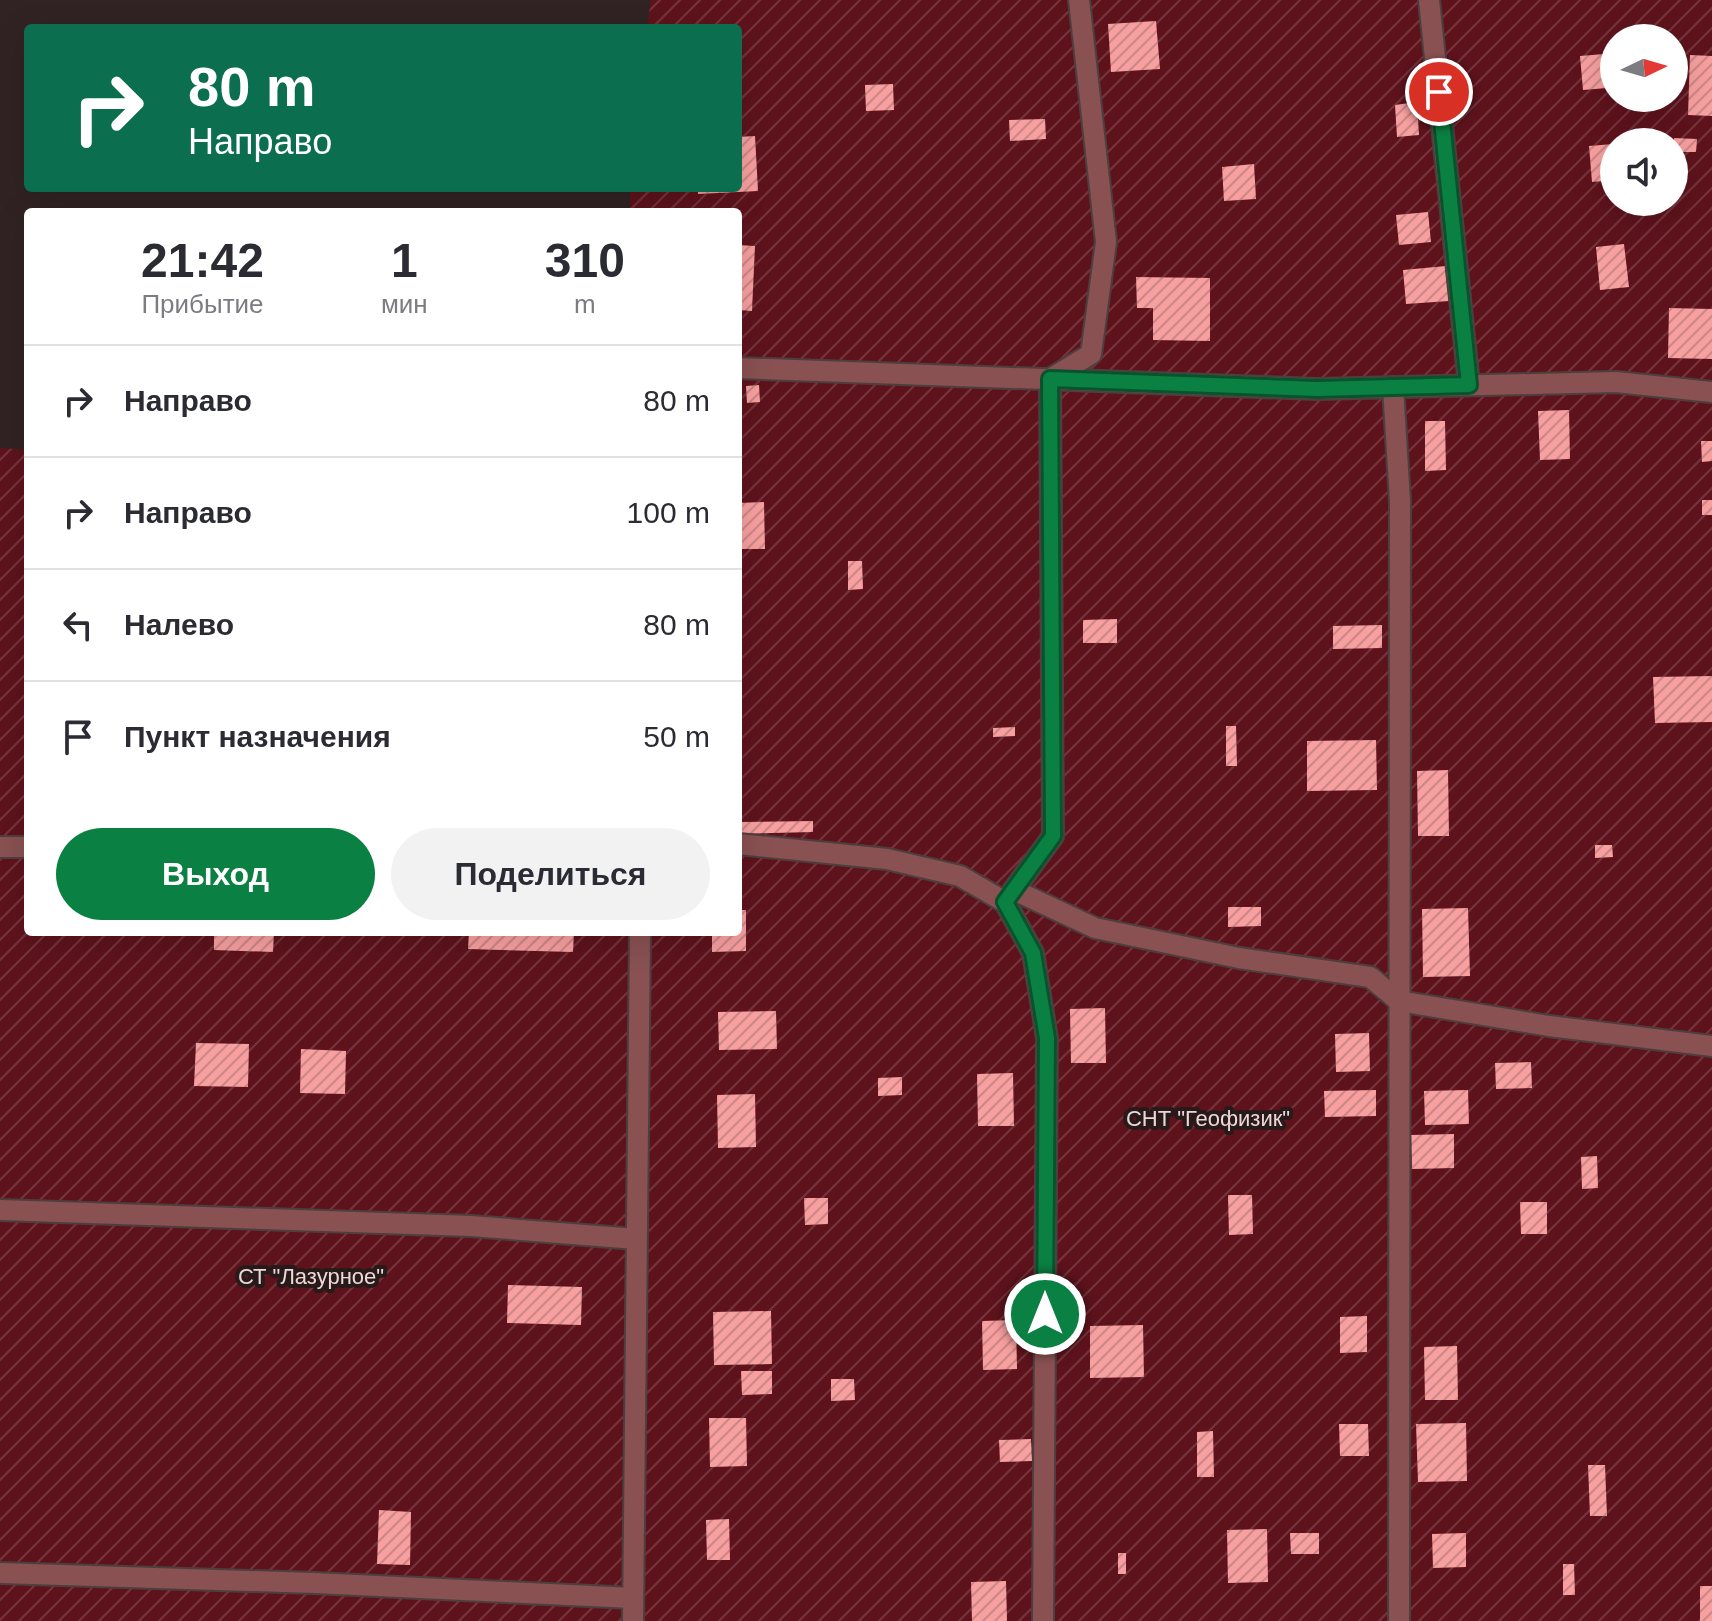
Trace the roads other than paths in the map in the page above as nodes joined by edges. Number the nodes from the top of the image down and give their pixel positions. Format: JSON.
{"nodes":[{"id":1,"x":1079,"y":0,"type":"edge"},
{"id":2,"x":1429,"y":0,"type":"edge"},
{"id":3,"x":742,"y":368,"type":"edge"},
{"id":4,"x":1050,"y":379,"type":"junction"},
{"id":5,"x":1469,"y":385,"type":"junction"},
{"id":6,"x":1393,"y":387,"type":"junction"},
{"id":7,"x":1712,"y":392,"type":"edge"},
{"id":8,"x":742,"y":844,"type":"edge"},
{"id":9,"x":0,"y":847,"type":"edge"},
{"id":10,"x":24,"y":847,"type":"edge"},
{"id":11,"x":1010,"y":896,"type":"junction"},
{"id":12,"x":640,"y":936,"type":"edge"},
{"id":13,"x":1399,"y":1001,"type":"junction"},
{"id":14,"x":1712,"y":1046,"type":"edge"},
{"id":15,"x":0,"y":1210,"type":"edge"},
{"id":16,"x":636,"y":1239,"type":"junction"},
{"id":17,"x":0,"y":1573,"type":"edge"},
{"id":18,"x":633,"y":1598,"type":"junction"},
{"id":19,"x":633,"y":1621,"type":"edge"},
{"id":20,"x":1043,"y":1621,"type":"edge"},
{"id":21,"x":1399,"y":1621,"type":"edge"}],
"edges":[{"from":1,"to":4,"type":"street"},
{"from":2,"to":5,"type":"street"},
{"from":3,"to":4,"type":"street"},
{"from":4,"to":6,"type":"street"},
{"from":4,"to":11,"type":"street"},
{"from":5,"to":6,"type":"street"},
{"from":5,"to":7,"type":"street"},
{"from":6,"to":13,"type":"street"},
{"from":8,"to":11,"type":"street"},
{"from":9,"to":10,"type":"street"},
{"from":11,"to":13,"type":"street"},
{"from":11,"to":20,"type":"street"},
{"from":12,"to":16,"type":"street"},
{"from":13,"to":14,"type":"street"},
{"from":13,"to":21,"type":"street"},
{"from":15,"to":16,"type":"street"},
{"from":16,"to":18,"type":"street"},
{"from":17,"to":18,"type":"street"},
{"from":18,"to":19,"type":"street"}]}
